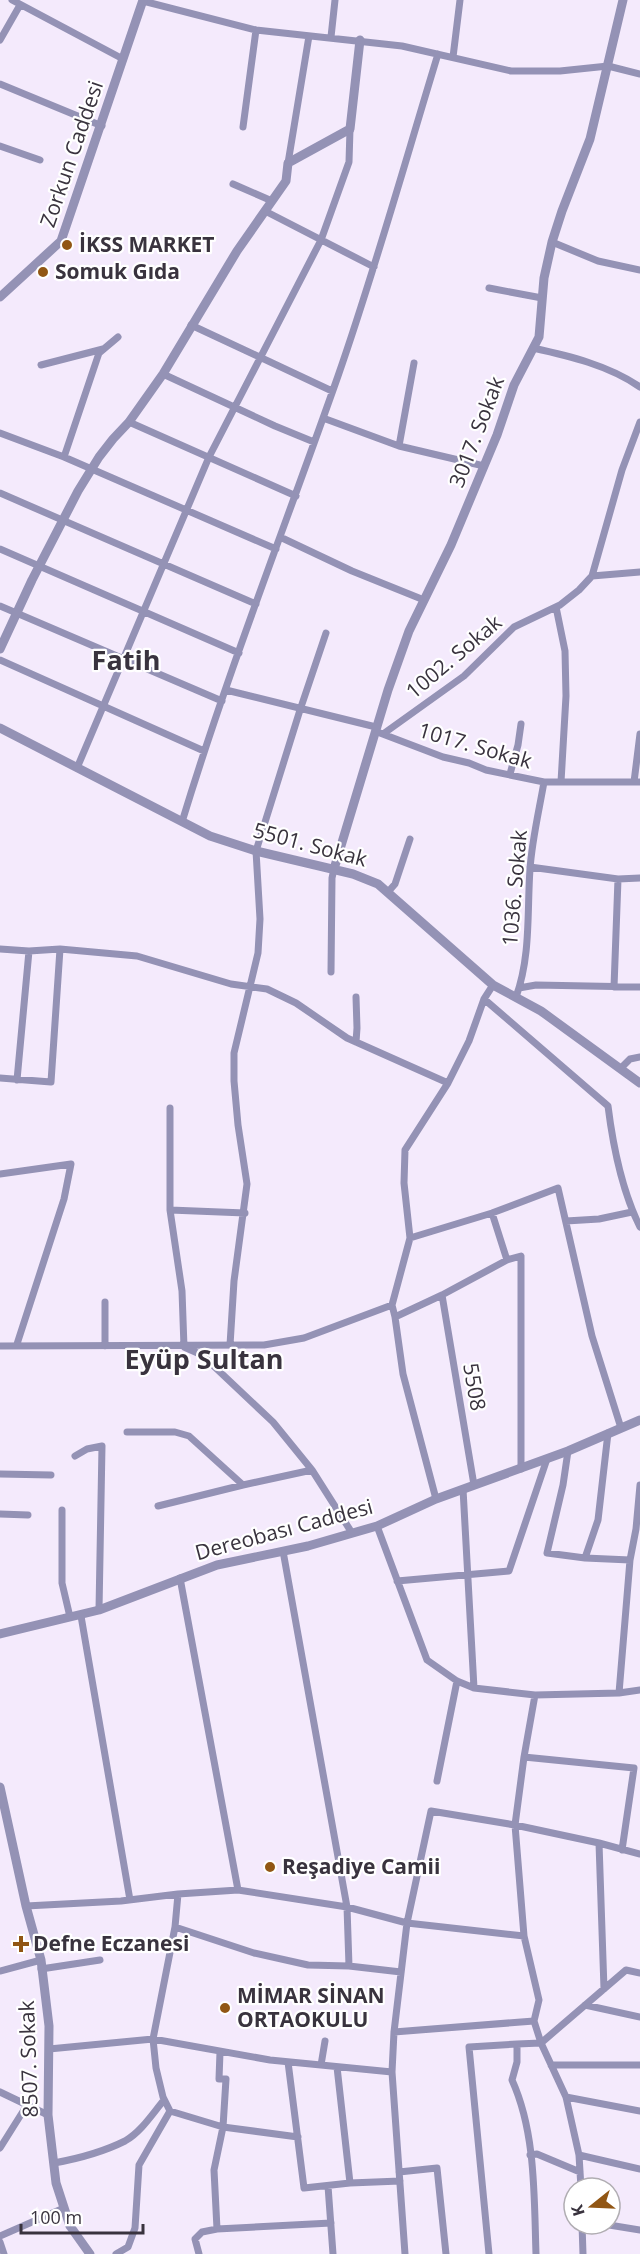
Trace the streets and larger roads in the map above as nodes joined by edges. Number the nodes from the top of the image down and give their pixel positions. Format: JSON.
{"nodes":[{"id":1,"x":12,"y":0,"type":"edge"},
{"id":2,"x":335,"y":0,"type":"edge"},
{"id":3,"x":460,"y":0,"type":"edge"},
{"id":4,"x":623,"y":0,"type":"edge"},
{"id":5,"x":143,"y":1,"type":"edge"},
{"id":6,"x":20,"y":5,"type":"junction"},
{"id":7,"x":256,"y":30,"type":"junction"},
{"id":8,"x":309,"y":36,"type":"junction"},
{"id":9,"x":331,"y":37,"type":"junction"},
{"id":10,"x":0,"y":40,"type":"edge"},
{"id":11,"x":360,"y":40,"type":"junction"},
{"id":12,"x":438,"y":54,"type":"junction"},
{"id":13,"x":453,"y":57,"type":"junction"},
{"id":14,"x":123,"y":59,"type":"junction"},
{"id":15,"x":608,"y":66,"type":"junction"},
{"id":16,"x":640,"y":74,"type":"edge"},
{"id":17,"x":0,"y":84,"type":"edge"},
{"id":18,"x":102,"y":126,"type":"junction"},
{"id":19,"x":243,"y":128,"type":"dead end"},
{"id":20,"x":350,"y":129,"type":"junction"},
{"id":21,"x":0,"y":146,"type":"edge"},
{"id":22,"x":40,"y":160,"type":"dead end"},
{"id":23,"x":288,"y":163,"type":"junction"},
{"id":24,"x":233,"y":184,"type":"dead end"},
{"id":25,"x":272,"y":201,"type":"junction"},
{"id":26,"x":265,"y":211,"type":"junction"},
{"id":27,"x":321,"y":240,"type":"junction"},
{"id":28,"x":552,"y":242,"type":"junction"},
{"id":29,"x":374,"y":267,"type":"junction"},
{"id":30,"x":640,"y":270,"type":"edge"},
{"id":31,"x":489,"y":288,"type":"dead end"},
{"id":32,"x":0,"y":297,"type":"edge"},
{"id":33,"x":542,"y":298,"type":"junction"},
{"id":34,"x":191,"y":325,"type":"junction"},
{"id":35,"x":118,"y":338,"type":"dead end"},
{"id":36,"x":106,"y":348,"type":"junction"},
{"id":37,"x":533,"y":348,"type":"junction"},
{"id":38,"x":260,"y":358,"type":"junction"},
{"id":39,"x":414,"y":363,"type":"dead end"},
{"id":40,"x":42,"y":365,"type":"dead end"},
{"id":41,"x":163,"y":374,"type":"junction"},
{"id":42,"x":640,"y":387,"type":"edge"},
{"id":43,"x":332,"y":391,"type":"junction"},
{"id":44,"x":236,"y":408,"type":"junction"},
{"id":45,"x":323,"y":418,"type":"junction"},
{"id":46,"x":129,"y":422,"type":"junction"},
{"id":47,"x":640,"y":422,"type":"edge"},
{"id":48,"x":0,"y":433,"type":"edge"},
{"id":49,"x":314,"y":442,"type":"junction"},
{"id":50,"x":399,"y":446,"type":"junction"},
{"id":51,"x":64,"y":457,"type":"junction"},
{"id":52,"x":209,"y":457,"type":"junction"},
{"id":53,"x":484,"y":466,"type":"junction"},
{"id":54,"x":92,"y":470,"type":"junction"},
{"id":55,"x":0,"y":492,"type":"edge"},
{"id":56,"x":296,"y":496,"type":"junction"},
{"id":57,"x":185,"y":511,"type":"junction"},
{"id":58,"x":62,"y":520,"type":"junction"},
{"id":59,"x":280,"y":537,"type":"junction"},
{"id":60,"x":0,"y":549,"type":"edge"},
{"id":61,"x":276,"y":549,"type":"junction"},
{"id":62,"x":163,"y":564,"type":"junction"},
{"id":63,"x":39,"y":566,"type":"junction"},
{"id":64,"x":640,"y":572,"type":"edge"},
{"id":65,"x":592,"y":576,"type":"junction"},
{"id":66,"x":424,"y":600,"type":"junction"},
{"id":67,"x":256,"y":604,"type":"junction"},
{"id":68,"x":0,"y":606,"type":"edge"},
{"id":69,"x":556,"y":607,"type":"junction"},
{"id":70,"x":143,"y":612,"type":"junction"},
{"id":71,"x":16,"y":614,"type":"junction"},
{"id":72,"x":326,"y":633,"type":"dead end"},
{"id":73,"x":0,"y":649,"type":"edge"},
{"id":74,"x":239,"y":653,"type":"junction"},
{"id":75,"x":123,"y":658,"type":"junction"},
{"id":76,"x":0,"y":660,"type":"edge"},
{"id":77,"x":226,"y":690,"type":"junction"},
{"id":78,"x":222,"y":701,"type":"junction"},
{"id":79,"x":104,"y":707,"type":"junction"},
{"id":80,"x":300,"y":710,"type":"junction"},
{"id":81,"x":521,"y":724,"type":"dead end"},
{"id":82,"x":0,"y":728,"type":"edge"},
{"id":83,"x":378,"y":731,"type":"junction"},
{"id":84,"x":640,"y":734,"type":"edge"},
{"id":85,"x":204,"y":751,"type":"junction"},
{"id":86,"x":77,"y":768,"type":"junction"},
{"id":87,"x":510,"y":774,"type":"junction"},
{"id":88,"x":544,"y":782,"type":"junction"},
{"id":89,"x":561,"y":782,"type":"junction"},
{"id":90,"x":637,"y":782,"type":"edge"},
{"id":91,"x":182,"y":822,"type":"junction"},
{"id":92,"x":410,"y":839,"type":"dead end"},
{"id":93,"x":256,"y":851,"type":"junction"},
{"id":94,"x":530,"y":867,"type":"junction"},
{"id":95,"x":334,"y":869,"type":"junction"},
{"id":96,"x":618,"y":879,"type":"junction"},
{"id":97,"x":640,"y":879,"type":"edge"},
{"id":98,"x":388,"y":891,"type":"junction"},
{"id":99,"x":0,"y":949,"type":"edge"},
{"id":100,"x":60,"y":950,"type":"junction"},
{"id":101,"x":29,"y":951,"type":"junction"},
{"id":102,"x":331,"y":972,"type":"dead end"},
{"id":103,"x":493,"y":985,"type":"junction"},
{"id":104,"x":251,"y":987,"type":"junction"},
{"id":105,"x":614,"y":987,"type":"junction"},
{"id":106,"x":640,"y":987,"type":"edge"},
{"id":107,"x":518,"y":992,"type":"junction"},
{"id":108,"x":356,"y":997,"type":"dead end"},
{"id":109,"x":484,"y":999,"type":"junction"},
{"id":110,"x":356,"y":1042,"type":"junction"},
{"id":111,"x":640,"y":1057,"type":"edge"},
{"id":112,"x":621,"y":1068,"type":"junction"},
{"id":113,"x":0,"y":1078,"type":"edge"},
{"id":114,"x":17,"y":1080,"type":"junction"},
{"id":115,"x":448,"y":1083,"type":"junction"},
{"id":116,"x":640,"y":1083,"type":"edge"},
{"id":117,"x":170,"y":1108,"type":"dead end"},
{"id":118,"x":0,"y":1174,"type":"edge"},
{"id":119,"x":170,"y":1210,"type":"junction"},
{"id":120,"x":632,"y":1212,"type":"junction"},
{"id":121,"x":244,"y":1213,"type":"junction"},
{"id":122,"x":492,"y":1213,"type":"junction"},
{"id":123,"x":566,"y":1221,"type":"junction"},
{"id":124,"x":640,"y":1227,"type":"edge"},
{"id":125,"x":410,"y":1238,"type":"junction"},
{"id":126,"x":507,"y":1260,"type":"junction"},
{"id":127,"x":442,"y":1295,"type":"junction"},
{"id":128,"x":105,"y":1302,"type":"dead end"},
{"id":129,"x":392,"y":1305,"type":"junction"},
{"id":130,"x":395,"y":1317,"type":"junction"},
{"id":131,"x":17,"y":1344,"type":"junction"},
{"id":132,"x":230,"y":1345,"type":"junction"},
{"id":133,"x":0,"y":1346,"type":"edge"},
{"id":134,"x":105,"y":1346,"type":"junction"},
{"id":135,"x":184,"y":1347,"type":"junction"},
{"id":136,"x":640,"y":1420,"type":"edge"},
{"id":137,"x":621,"y":1428,"type":"junction"},
{"id":138,"x":128,"y":1432,"type":"dead end"},
{"id":139,"x":608,"y":1433,"type":"junction"},
{"id":140,"x":568,"y":1451,"type":"junction"},
{"id":141,"x":75,"y":1456,"type":"dead end"},
{"id":142,"x":547,"y":1459,"type":"junction"},
{"id":143,"x":521,"y":1469,"type":"junction"},
{"id":144,"x":312,"y":1470,"type":"junction"},
{"id":145,"x":0,"y":1474,"type":"edge"},
{"id":146,"x":51,"y":1475,"type":"dead end"},
{"id":147,"x":243,"y":1485,"type":"junction"},
{"id":148,"x":474,"y":1485,"type":"junction"},
{"id":149,"x":640,"y":1485,"type":"edge"},
{"id":150,"x":463,"y":1489,"type":"junction"},
{"id":151,"x":436,"y":1499,"type":"junction"},
{"id":152,"x":158,"y":1506,"type":"dead end"},
{"id":153,"x":62,"y":1510,"type":"dead end"},
{"id":154,"x":0,"y":1514,"type":"edge"},
{"id":155,"x":28,"y":1515,"type":"dead end"},
{"id":156,"x":377,"y":1526,"type":"junction"},
{"id":157,"x":352,"y":1533,"type":"junction"},
{"id":158,"x":283,"y":1551,"type":"junction"},
{"id":159,"x":585,"y":1558,"type":"junction"},
{"id":160,"x":630,"y":1560,"type":"junction"},
{"id":161,"x":468,"y":1574,"type":"junction"},
{"id":162,"x":180,"y":1578,"type":"junction"},
{"id":163,"x":397,"y":1581,"type":"junction"},
{"id":164,"x":99,"y":1610,"type":"junction"},
{"id":165,"x":81,"y":1616,"type":"junction"},
{"id":166,"x":70,"y":1617,"type":"junction"},
{"id":167,"x":0,"y":1634,"type":"edge"},
{"id":168,"x":458,"y":1682,"type":"junction"},
{"id":169,"x":474,"y":1688,"type":"junction"},
{"id":170,"x":640,"y":1690,"type":"edge"},
{"id":171,"x":620,"y":1693,"type":"junction"},
{"id":172,"x":535,"y":1695,"type":"junction"},
{"id":173,"x":524,"y":1757,"type":"junction"},
{"id":174,"x":437,"y":1781,"type":"dead end"},
{"id":175,"x":0,"y":1789,"type":"edge"},
{"id":176,"x":515,"y":1825,"type":"junction"},
{"id":177,"x":599,"y":1842,"type":"junction"},
{"id":178,"x":622,"y":1850,"type":"junction"},
{"id":179,"x":640,"y":1854,"type":"edge"},
{"id":180,"x":238,"y":1890,"type":"junction"},
{"id":181,"x":178,"y":1894,"type":"junction"},
{"id":182,"x":130,"y":1900,"type":"junction"},
{"id":183,"x":26,"y":1906,"type":"junction"},
{"id":184,"x":347,"y":1907,"type":"junction"},
{"id":185,"x":406,"y":1923,"type":"junction"},
{"id":186,"x":175,"y":1927,"type":"junction"},
{"id":187,"x":524,"y":1936,"type":"junction"},
{"id":188,"x":100,"y":1960,"type":"dead end"},
{"id":189,"x":41,"y":1965,"type":"junction"},
{"id":190,"x":349,"y":1966,"type":"junction"},
{"id":191,"x":0,"y":1971,"type":"edge"},
{"id":192,"x":401,"y":1972,"type":"junction"},
{"id":193,"x":640,"y":1973,"type":"edge"},
{"id":194,"x":604,"y":1989,"type":"junction"},
{"id":195,"x":585,"y":2005,"type":"junction"},
{"id":196,"x":640,"y":2017,"type":"edge"},
{"id":197,"x":534,"y":2021,"type":"junction"},
{"id":198,"x":394,"y":2032,"type":"junction"},
{"id":199,"x":153,"y":2039,"type":"junction"},
{"id":200,"x":325,"y":2041,"type":"dead end"},
{"id":201,"x":541,"y":2043,"type":"junction"},
{"id":202,"x":517,"y":2044,"type":"junction"},
{"id":203,"x":49,"y":2049,"type":"junction"},
{"id":204,"x":220,"y":2052,"type":"junction"},
{"id":205,"x":288,"y":2062,"type":"junction"},
{"id":206,"x":321,"y":2065,"type":"junction"},
{"id":207,"x":551,"y":2065,"type":"junction"},
{"id":208,"x":640,"y":2065,"type":"edge"},
{"id":209,"x":337,"y":2067,"type":"junction"},
{"id":210,"x":392,"y":2072,"type":"junction"},
{"id":211,"x":0,"y":2092,"type":"edge"},
{"id":212,"x":566,"y":2097,"type":"junction"},
{"id":213,"x":164,"y":2100,"type":"junction"},
{"id":214,"x":27,"y":2105,"type":"junction"},
{"id":215,"x":170,"y":2111,"type":"junction"},
{"id":216,"x":640,"y":2111,"type":"edge"},
{"id":217,"x":48,"y":2115,"type":"junction"},
{"id":218,"x":223,"y":2127,"type":"junction"},
{"id":219,"x":298,"y":2137,"type":"junction"},
{"id":220,"x":0,"y":2148,"type":"edge"},
{"id":221,"x":530,"y":2155,"type":"junction"},
{"id":222,"x":579,"y":2155,"type":"junction"},
{"id":223,"x":54,"y":2163,"type":"junction"},
{"id":224,"x":640,"y":2169,"type":"edge"},
{"id":225,"x":399,"y":2172,"type":"junction"},
{"id":226,"x":580,"y":2172,"type":"junction"},
{"id":227,"x":580,"y":2176,"type":"edge"},
{"id":228,"x":400,"y":2181,"type":"junction"},
{"id":229,"x":350,"y":2183,"type":"junction"},
{"id":230,"x":328,"y":2186,"type":"junction"},
{"id":231,"x":64,"y":2208,"type":"junction"},
{"id":232,"x":331,"y":2223,"type":"junction"},
{"id":233,"x":622,"y":2227,"type":"edge"},
{"id":234,"x":217,"y":2229,"type":"junction"},
{"id":235,"x":640,"y":2230,"type":"edge"},
{"id":236,"x":0,"y":2236,"type":"edge"},
{"id":237,"x":582,"y":2236,"type":"edge"},
{"id":238,"x":0,"y":2242,"type":"edge"},
{"id":239,"x":4,"y":2254,"type":"edge"},
{"id":240,"x":90,"y":2254,"type":"edge"},
{"id":241,"x":116,"y":2254,"type":"edge"},
{"id":242,"x":199,"y":2254,"type":"edge"},
{"id":243,"x":333,"y":2254,"type":"edge"},
{"id":244,"x":405,"y":2254,"type":"edge"},
{"id":245,"x":446,"y":2254,"type":"edge"},
{"id":246,"x":489,"y":2254,"type":"edge"},
{"id":247,"x":536,"y":2254,"type":"edge"},
{"id":248,"x":583,"y":2254,"type":"edge"}],
"edges":[{"from":1,"to":6,"type":"street"},
{"from":2,"to":9,"type":"street"},
{"from":3,"to":13,"type":"street"},
{"from":4,"to":15,"type":"street","name":"3017. Sokak"},
{"from":5,"to":7,"type":"street"},
{"from":5,"to":14,"type":"street","name":"Zorkun Caddesi"},
{"from":6,"to":10,"type":"street"},
{"from":6,"to":14,"type":"street"},
{"from":7,"to":8,"type":"street"},
{"from":7,"to":19,"type":"street"},
{"from":8,"to":9,"type":"street"},
{"from":8,"to":23,"type":"street"},
{"from":9,"to":11,"type":"street"},
{"from":11,"to":12,"type":"street"},
{"from":11,"to":20,"type":"street"},
{"from":12,"to":13,"type":"street"},
{"from":12,"to":29,"type":"street"},
{"from":13,"to":15,"type":"street"},
{"from":14,"to":18,"type":"street","name":"Zorkun Caddesi"},
{"from":15,"to":16,"type":"street"},
{"from":15,"to":28,"type":"street","name":"3017. Sokak"},
{"from":17,"to":18,"type":"street"},
{"from":18,"to":32,"type":"street","name":"Zorkun Caddesi"},
{"from":20,"to":23,"type":"street"},
{"from":20,"to":27,"type":"street"},
{"from":21,"to":22,"type":"street"},
{"from":23,"to":25,"type":"street"},
{"from":24,"to":25,"type":"street"},
{"from":25,"to":26,"type":"street"},
{"from":26,"to":27,"type":"street"},
{"from":26,"to":34,"type":"street"},
{"from":27,"to":29,"type":"street"},
{"from":27,"to":38,"type":"street"},
{"from":28,"to":30,"type":"street"},
{"from":28,"to":33,"type":"street","name":"3017. Sokak"},
{"from":29,"to":43,"type":"street"},
{"from":31,"to":33,"type":"street"},
{"from":33,"to":37,"type":"street","name":"3017. Sokak"},
{"from":34,"to":38,"type":"street"},
{"from":34,"to":41,"type":"street"},
{"from":35,"to":36,"type":"street"},
{"from":36,"to":40,"type":"street"},
{"from":36,"to":51,"type":"street"},
{"from":37,"to":42,"type":"street"},
{"from":37,"to":53,"type":"street","name":"3017. Sokak"},
{"from":38,"to":43,"type":"street"},
{"from":38,"to":44,"type":"street"},
{"from":39,"to":50,"type":"street"},
{"from":41,"to":44,"type":"street"},
{"from":41,"to":46,"type":"street"},
{"from":43,"to":45,"type":"street"},
{"from":44,"to":49,"type":"street"},
{"from":44,"to":52,"type":"street"},
{"from":45,"to":49,"type":"street"},
{"from":45,"to":50,"type":"street"},
{"from":46,"to":52,"type":"street"},
{"from":46,"to":54,"type":"street"},
{"from":47,"to":65,"type":"street"},
{"from":48,"to":51,"type":"street"},
{"from":49,"to":56,"type":"street"},
{"from":50,"to":53,"type":"street"},
{"from":51,"to":54,"type":"street"},
{"from":52,"to":56,"type":"street"},
{"from":52,"to":57,"type":"street"},
{"from":53,"to":66,"type":"street","name":"3017. Sokak"},
{"from":54,"to":57,"type":"street"},
{"from":54,"to":58,"type":"street"},
{"from":55,"to":58,"type":"street"},
{"from":56,"to":59,"type":"street"},
{"from":57,"to":61,"type":"street"},
{"from":57,"to":62,"type":"street"},
{"from":58,"to":62,"type":"street"},
{"from":58,"to":63,"type":"street"},
{"from":59,"to":61,"type":"street"},
{"from":59,"to":66,"type":"street"},
{"from":60,"to":63,"type":"street"},
{"from":61,"to":67,"type":"street"},
{"from":62,"to":67,"type":"street"},
{"from":62,"to":70,"type":"street"},
{"from":63,"to":70,"type":"street"},
{"from":63,"to":71,"type":"street"},
{"from":64,"to":65,"type":"street"},
{"from":65,"to":69,"type":"street","name":"1002. Sokak"},
{"from":66,"to":83,"type":"street","name":"3017. Sokak"},
{"from":67,"to":74,"type":"street"},
{"from":68,"to":71,"type":"street"},
{"from":69,"to":83,"type":"street","name":"1002. Sokak"},
{"from":69,"to":89,"type":"street"},
{"from":70,"to":74,"type":"street"},
{"from":70,"to":75,"type":"street"},
{"from":71,"to":73,"type":"street"},
{"from":71,"to":75,"type":"street"},
{"from":72,"to":80,"type":"street"},
{"from":74,"to":77,"type":"street"},
{"from":75,"to":78,"type":"street"},
{"from":75,"to":79,"type":"street"},
{"from":76,"to":79,"type":"street"},
{"from":77,"to":78,"type":"street"},
{"from":77,"to":80,"type":"street","name":"1017. Sokak"},
{"from":78,"to":85,"type":"street"},
{"from":79,"to":85,"type":"street"},
{"from":79,"to":86,"type":"street"},
{"from":80,"to":83,"type":"street","name":"1017. Sokak"},
{"from":80,"to":93,"type":"street"},
{"from":81,"to":87,"type":"street"},
{"from":82,"to":86,"type":"street","name":"5501. Sokak"},
{"from":83,"to":87,"type":"street","name":"1017. Sokak"},
{"from":83,"to":95,"type":"street","name":"3017. Sokak"},
{"from":84,"to":90,"type":"street"},
{"from":85,"to":91,"type":"street"},
{"from":86,"to":91,"type":"street","name":"5501. Sokak"},
{"from":87,"to":88,"type":"street","name":"1017. Sokak"},
{"from":88,"to":89,"type":"street","name":"1017. Sokak"},
{"from":88,"to":94,"type":"street","name":"1036. Sokak"},
{"from":89,"to":90,"type":"street","name":"1017. Sokak"},
{"from":91,"to":93,"type":"street","name":"5501. Sokak"},
{"from":92,"to":98,"type":"street"},
{"from":93,"to":95,"type":"street","name":"5501. Sokak"},
{"from":93,"to":104,"type":"street"},
{"from":94,"to":96,"type":"street"},
{"from":94,"to":107,"type":"street","name":"1036. Sokak"},
{"from":95,"to":98,"type":"street","name":"5501. Sokak"},
{"from":95,"to":102,"type":"street"},
{"from":96,"to":97,"type":"street"},
{"from":96,"to":105,"type":"street"},
{"from":98,"to":103,"type":"street","name":"5501. Sokak"},
{"from":99,"to":101,"type":"street"},
{"from":100,"to":101,"type":"street"},
{"from":100,"to":104,"type":"street"},
{"from":100,"to":114,"type":"street"},
{"from":101,"to":114,"type":"street"},
{"from":103,"to":107,"type":"street","name":"5501. Sokak"},
{"from":103,"to":109,"type":"street"},
{"from":104,"to":110,"type":"street"},
{"from":104,"to":121,"type":"street"},
{"from":105,"to":106,"type":"street"},
{"from":105,"to":107,"type":"street"},
{"from":107,"to":112,"type":"street","name":"5501. Sokak"},
{"from":108,"to":110,"type":"street"},
{"from":109,"to":115,"type":"street"},
{"from":109,"to":120,"type":"street"},
{"from":110,"to":115,"type":"street"},
{"from":111,"to":112,"type":"street"},
{"from":112,"to":116,"type":"street","name":"5501. Sokak"},
{"from":113,"to":114,"type":"street"},
{"from":115,"to":125,"type":"street"},
{"from":117,"to":119,"type":"street"},
{"from":118,"to":131,"type":"street"},
{"from":119,"to":121,"type":"street"},
{"from":119,"to":135,"type":"street"},
{"from":120,"to":123,"type":"street"},
{"from":120,"to":124,"type":"street"},
{"from":121,"to":132,"type":"street"},
{"from":122,"to":123,"type":"street"},
{"from":122,"to":125,"type":"street"},
{"from":122,"to":126,"type":"street"},
{"from":123,"to":137,"type":"street"},
{"from":125,"to":129,"type":"street"},
{"from":126,"to":127,"type":"street"},
{"from":126,"to":143,"type":"street"},
{"from":127,"to":130,"type":"street"},
{"from":127,"to":148,"type":"street","name":"5508"},
{"from":128,"to":134,"type":"street"},
{"from":129,"to":130,"type":"street"},
{"from":129,"to":132,"type":"street"},
{"from":130,"to":151,"type":"street"},
{"from":131,"to":133,"type":"street"},
{"from":131,"to":134,"type":"street"},
{"from":132,"to":135,"type":"street"},
{"from":134,"to":135,"type":"street"},
{"from":135,"to":144,"type":"street"},
{"from":136,"to":137,"type":"street","name":"Dereobası Caddesi"},
{"from":137,"to":139,"type":"street","name":"Dereobası Caddesi"},
{"from":138,"to":147,"type":"street"},
{"from":139,"to":140,"type":"street","name":"Dereobası Caddesi"},
{"from":139,"to":159,"type":"street"},
{"from":140,"to":142,"type":"street","name":"Dereobası Caddesi"},
{"from":140,"to":159,"type":"street"},
{"from":141,"to":164,"type":"street"},
{"from":142,"to":143,"type":"street","name":"Dereobası Caddesi"},
{"from":142,"to":161,"type":"street"},
{"from":143,"to":148,"type":"street","name":"Dereobası Caddesi"},
{"from":144,"to":147,"type":"street"},
{"from":144,"to":157,"type":"street"},
{"from":145,"to":146,"type":"street"},
{"from":147,"to":152,"type":"street"},
{"from":148,"to":150,"type":"street","name":"Dereobası Caddesi"},
{"from":149,"to":160,"type":"street"},
{"from":150,"to":151,"type":"street","name":"Dereobası Caddesi"},
{"from":150,"to":161,"type":"street"},
{"from":151,"to":156,"type":"street","name":"Dereobası Caddesi"},
{"from":153,"to":166,"type":"street"},
{"from":154,"to":155,"type":"street"},
{"from":156,"to":157,"type":"street","name":"Dereobası Caddesi"},
{"from":156,"to":163,"type":"street"},
{"from":157,"to":158,"type":"street","name":"Dereobası Caddesi"},
{"from":158,"to":162,"type":"street","name":"Dereobası Caddesi"},
{"from":158,"to":184,"type":"street"},
{"from":159,"to":160,"type":"street"},
{"from":160,"to":171,"type":"street"},
{"from":161,"to":163,"type":"street"},
{"from":161,"to":169,"type":"street"},
{"from":162,"to":164,"type":"street","name":"Dereobası Caddesi"},
{"from":162,"to":180,"type":"street"},
{"from":163,"to":168,"type":"street"},
{"from":164,"to":165,"type":"street","name":"Dereobası Caddesi"},
{"from":165,"to":166,"type":"street","name":"Dereobası Caddesi"},
{"from":165,"to":182,"type":"street"},
{"from":166,"to":167,"type":"street","name":"Dereobası Caddesi"},
{"from":168,"to":169,"type":"street"},
{"from":168,"to":174,"type":"street"},
{"from":169,"to":172,"type":"street"},
{"from":170,"to":171,"type":"street"},
{"from":171,"to":172,"type":"street"},
{"from":172,"to":173,"type":"street"},
{"from":173,"to":176,"type":"street"},
{"from":173,"to":178,"type":"street"},
{"from":175,"to":183,"type":"street","name":"8507. Sokak"},
{"from":176,"to":177,"type":"street"},
{"from":176,"to":185,"type":"street"},
{"from":176,"to":187,"type":"street"},
{"from":177,"to":178,"type":"street"},
{"from":177,"to":194,"type":"street"},
{"from":178,"to":179,"type":"street"},
{"from":180,"to":181,"type":"street"},
{"from":180,"to":184,"type":"street"},
{"from":181,"to":182,"type":"street"},
{"from":181,"to":186,"type":"street"},
{"from":182,"to":183,"type":"street"},
{"from":183,"to":189,"type":"street","name":"8507. Sokak"},
{"from":184,"to":185,"type":"street"},
{"from":184,"to":190,"type":"street"},
{"from":185,"to":187,"type":"street"},
{"from":185,"to":192,"type":"street"},
{"from":186,"to":190,"type":"street"},
{"from":186,"to":199,"type":"street"},
{"from":187,"to":197,"type":"street"},
{"from":188,"to":189,"type":"street"},
{"from":189,"to":191,"type":"street"},
{"from":189,"to":203,"type":"street","name":"8507. Sokak"},
{"from":190,"to":192,"type":"street"},
{"from":192,"to":198,"type":"street"},
{"from":193,"to":194,"type":"street"},
{"from":194,"to":195,"type":"street"},
{"from":195,"to":196,"type":"street"},
{"from":195,"to":201,"type":"street"},
{"from":197,"to":198,"type":"street"},
{"from":197,"to":201,"type":"street"},
{"from":198,"to":210,"type":"street"},
{"from":199,"to":203,"type":"street"},
{"from":199,"to":204,"type":"street"},
{"from":199,"to":213,"type":"street"},
{"from":200,"to":206,"type":"street"},
{"from":201,"to":202,"type":"street"},
{"from":201,"to":207,"type":"street"},
{"from":202,"to":221,"type":"street"},
{"from":202,"to":246,"type":"street"},
{"from":203,"to":217,"type":"street","name":"8507. Sokak"},
{"from":204,"to":205,"type":"street"},
{"from":204,"to":218,"type":"street"},
{"from":205,"to":206,"type":"street"},
{"from":205,"to":219,"type":"street"},
{"from":206,"to":209,"type":"street"},
{"from":207,"to":208,"type":"street"},
{"from":207,"to":212,"type":"street"},
{"from":209,"to":210,"type":"street"},
{"from":209,"to":229,"type":"street"},
{"from":210,"to":225,"type":"street"},
{"from":211,"to":214,"type":"street"},
{"from":212,"to":216,"type":"street"},
{"from":212,"to":222,"type":"street"},
{"from":213,"to":215,"type":"street"},
{"from":213,"to":223,"type":"street"},
{"from":214,"to":217,"type":"street"},
{"from":214,"to":220,"type":"street"},
{"from":215,"to":218,"type":"street"},
{"from":215,"to":241,"type":"street"},
{"from":217,"to":223,"type":"street","name":"8507. Sokak"},
{"from":218,"to":219,"type":"street"},
{"from":218,"to":234,"type":"street"},
{"from":219,"to":230,"type":"street"},
{"from":221,"to":226,"type":"street"},
{"from":221,"to":247,"type":"street"},
{"from":222,"to":224,"type":"street"},
{"from":222,"to":226,"type":"street"},
{"from":223,"to":231,"type":"street","name":"8507. Sokak"},
{"from":225,"to":228,"type":"street"},
{"from":225,"to":245,"type":"street"},
{"from":226,"to":227,"type":"street"},
{"from":228,"to":229,"type":"street"},
{"from":228,"to":244,"type":"street"},
{"from":229,"to":230,"type":"street"},
{"from":230,"to":232,"type":"street"},
{"from":231,"to":236,"type":"street"},
{"from":231,"to":240,"type":"street","name":"8507. Sokak"},
{"from":232,"to":234,"type":"street"},
{"from":232,"to":243,"type":"street"},
{"from":233,"to":235,"type":"street"},
{"from":234,"to":242,"type":"street"},
{"from":237,"to":248,"type":"street"},
{"from":238,"to":239,"type":"street"}]}
